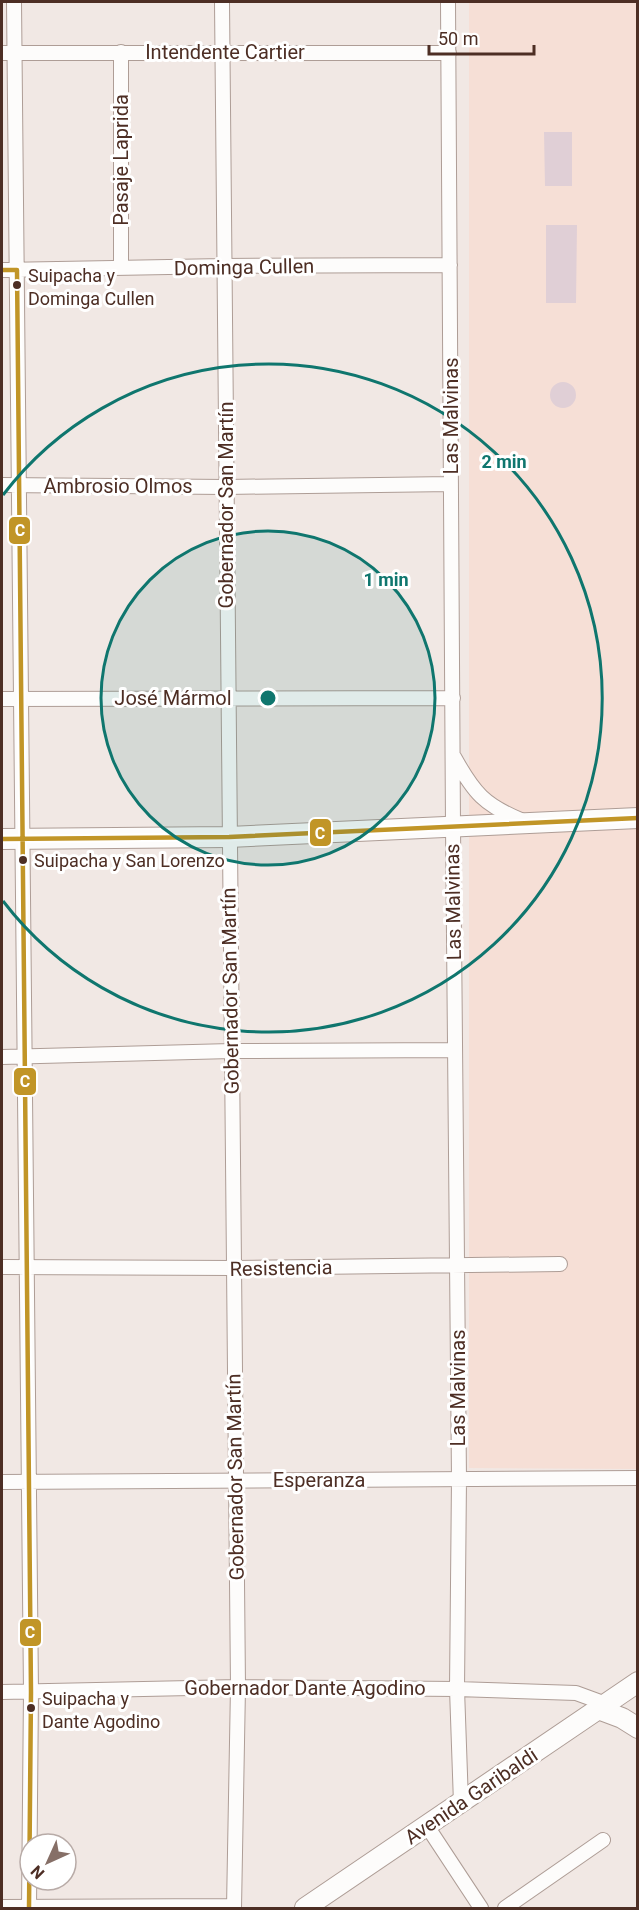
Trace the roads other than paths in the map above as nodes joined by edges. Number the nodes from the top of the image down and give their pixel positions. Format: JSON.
{"nodes":[{"id":1,"x":14,"y":2,"type":"edge"},
{"id":2,"x":222,"y":2,"type":"edge"},
{"id":3,"x":448,"y":2,"type":"edge"},
{"id":4,"x":121,"y":52,"type":"junction"},
{"id":5,"x":223,"y":52,"type":"junction"},
{"id":6,"x":448,"y":52,"type":"junction"},
{"id":7,"x":8,"y":53,"type":"edge"},
{"id":8,"x":450,"y":265,"type":"junction"},
{"id":9,"x":224,"y":266,"type":"junction"},
{"id":10,"x":120,"y":268,"type":"junction"},
{"id":11,"x":2,"y":270,"type":"edge"},
{"id":12,"x":16,"y":270,"type":"junction"},
{"id":13,"x":451,"y":484,"type":"junction"},
{"id":14,"x":2,"y":485,"type":"edge"},
{"id":15,"x":19,"y":485,"type":"junction"},
{"id":16,"x":226,"y":487,"type":"junction"},
{"id":17,"x":228,"y":697,"type":"junction"},
{"id":18,"x":453,"y":698,"type":"junction"},
{"id":19,"x":2,"y":699,"type":"edge"},
{"id":20,"x":21,"y":699,"type":"junction"},
{"id":21,"x":453,"y":754,"type":"junction"},
{"id":22,"x":638,"y":818,"type":"edge"},
{"id":23,"x":528,"y":823,"type":"junction"},
{"id":24,"x":453,"y":826,"type":"junction"},
{"id":25,"x":229,"y":837,"type":"junction"},
{"id":26,"x":22,"y":838,"type":"junction"},
{"id":27,"x":2,"y":839,"type":"edge"},
{"id":28,"x":455,"y":1050,"type":"junction"},
{"id":29,"x":231,"y":1051,"type":"junction"},
{"id":30,"x":2,"y":1057,"type":"edge"},
{"id":31,"x":25,"y":1057,"type":"junction"},
{"id":32,"x":560,"y":1264,"type":"dead end"},
{"id":33,"x":27,"y":1266,"type":"junction"},
{"id":34,"x":457,"y":1266,"type":"junction"},
{"id":35,"x":2,"y":1267,"type":"edge"},
{"id":36,"x":233,"y":1268,"type":"junction"},
{"id":37,"x":638,"y":1478,"type":"edge"},
{"id":38,"x":459,"y":1479,"type":"junction"},
{"id":39,"x":236,"y":1480,"type":"junction"},
{"id":40,"x":2,"y":1482,"type":"edge"},
{"id":41,"x":29,"y":1482,"type":"junction"},
{"id":42,"x":638,"y":1682,"type":"edge"},
{"id":43,"x":238,"y":1687,"type":"junction"},
{"id":44,"x":457,"y":1689,"type":"junction"},
{"id":45,"x":2,"y":1692,"type":"edge"},
{"id":46,"x":31,"y":1692,"type":"junction"},
{"id":47,"x":606,"y":1704,"type":"junction"},
{"id":48,"x":635,"y":1727,"type":"edge"},
{"id":49,"x":460,"y":1803,"type":"junction"},
{"id":50,"x":427,"y":1826,"type":"junction"},
{"id":51,"x":603,"y":1840,"type":"dead end"},
{"id":52,"x":2,"y":1907,"type":"edge"},
{"id":53,"x":234,"y":1907,"type":"edge"},
{"id":54,"x":29,"y":1908,"type":"edge"},
{"id":55,"x":305,"y":1908,"type":"edge"},
{"id":56,"x":481,"y":1908,"type":"edge"},
{"id":57,"x":505,"y":1908,"type":"edge"}],
"edges":[{"from":1,"to":7,"type":"street"},
{"from":2,"to":5,"type":"street","name":"Gobernador San Martín"},
{"from":3,"to":6,"type":"street","name":"Las Malvinas"},
{"from":4,"to":5,"type":"street","name":"Intendente Cartier"},
{"from":4,"to":7,"type":"street","name":"Intendente Cartier"},
{"from":4,"to":10,"type":"street","name":"Pasaje Laprida"},
{"from":5,"to":6,"type":"street","name":"Intendente Cartier"},
{"from":5,"to":9,"type":"street","name":"Gobernador San Martín"},
{"from":6,"to":8,"type":"street","name":"Las Malvinas"},
{"from":7,"to":12,"type":"street"},
{"from":8,"to":9,"type":"street","name":"Dominga Cullen"},
{"from":8,"to":13,"type":"street","name":"Las Malvinas"},
{"from":9,"to":10,"type":"street","name":"Dominga Cullen"},
{"from":9,"to":16,"type":"street","name":"Gobernador San Martín"},
{"from":10,"to":12,"type":"street","name":"Dominga Cullen"},
{"from":11,"to":12,"type":"street","name":"Dominga Cullen"},
{"from":12,"to":15,"type":"street"},
{"from":13,"to":16,"type":"street","name":"Ambrosio Olmos"},
{"from":13,"to":18,"type":"street","name":"Las Malvinas"},
{"from":14,"to":15,"type":"street","name":"Ambrosio Olmos"},
{"from":15,"to":16,"type":"street","name":"Ambrosio Olmos"},
{"from":15,"to":20,"type":"street"},
{"from":16,"to":17,"type":"street","name":"Gobernador San Martín"},
{"from":17,"to":18,"type":"street","name":"José Mármol"},
{"from":17,"to":20,"type":"street","name":"José Mármol"},
{"from":17,"to":25,"type":"street","name":"Gobernador San Martín"},
{"from":18,"to":21,"type":"street","name":"Las Malvinas"},
{"from":19,"to":20,"type":"street","name":"José Mármol"},
{"from":20,"to":26,"type":"street"},
{"from":21,"to":23,"type":"street"},
{"from":21,"to":24,"type":"street","name":"Las Malvinas"},
{"from":22,"to":23,"type":"main road"},
{"from":23,"to":24,"type":"main road"},
{"from":24,"to":25,"type":"main road"},
{"from":24,"to":28,"type":"street","name":"Las Malvinas"},
{"from":25,"to":26,"type":"main road"},
{"from":25,"to":29,"type":"street","name":"Gobernador San Martín"},
{"from":26,"to":27,"type":"main road"},
{"from":26,"to":31,"type":"street"},
{"from":28,"to":29,"type":"street"},
{"from":28,"to":34,"type":"street","name":"Las Malvinas"},
{"from":29,"to":31,"type":"street"},
{"from":29,"to":36,"type":"street","name":"Gobernador San Martín"},
{"from":30,"to":31,"type":"street"},
{"from":31,"to":33,"type":"street"},
{"from":32,"to":34,"type":"street","name":"Resistencia"},
{"from":33,"to":35,"type":"street","name":"Resistencia"},
{"from":33,"to":36,"type":"street","name":"Resistencia"},
{"from":33,"to":41,"type":"street"},
{"from":34,"to":36,"type":"street","name":"Resistencia"},
{"from":34,"to":38,"type":"street","name":"Las Malvinas"},
{"from":36,"to":39,"type":"street","name":"Gobernador San Martín"},
{"from":37,"to":38,"type":"street","name":"Esperanza"},
{"from":38,"to":39,"type":"street","name":"Esperanza"},
{"from":38,"to":44,"type":"street","name":"Las Malvinas"},
{"from":39,"to":41,"type":"street","name":"Esperanza"},
{"from":39,"to":43,"type":"street","name":"Gobernador San Martín"},
{"from":40,"to":41,"type":"street","name":"Esperanza"},
{"from":41,"to":46,"type":"street"},
{"from":42,"to":47,"type":"main road","name":"Avenida Garibaldi"},
{"from":43,"to":44,"type":"street","name":"Gobernador Dante Agodino"},
{"from":43,"to":46,"type":"street","name":"Gobernador Dante Agodino"},
{"from":43,"to":53,"type":"street","name":"Gobernador San Martín"},
{"from":44,"to":47,"type":"street","name":"Gobernador Dante Agodino"},
{"from":44,"to":49,"type":"street","name":"Las Malvinas"},
{"from":45,"to":46,"type":"street","name":"Gobernador Dante Agodino"},
{"from":46,"to":54,"type":"street"},
{"from":47,"to":48,"type":"main road"},
{"from":47,"to":49,"type":"main road","name":"Avenida Garibaldi"},
{"from":49,"to":50,"type":"main road","name":"Avenida Garibaldi"},
{"from":50,"to":55,"type":"main road","name":"Avenida Garibaldi"},
{"from":50,"to":56,"type":"street"},
{"from":51,"to":57,"type":"street"},
{"from":52,"to":54,"type":"street"},
{"from":53,"to":54,"type":"street"}]}
